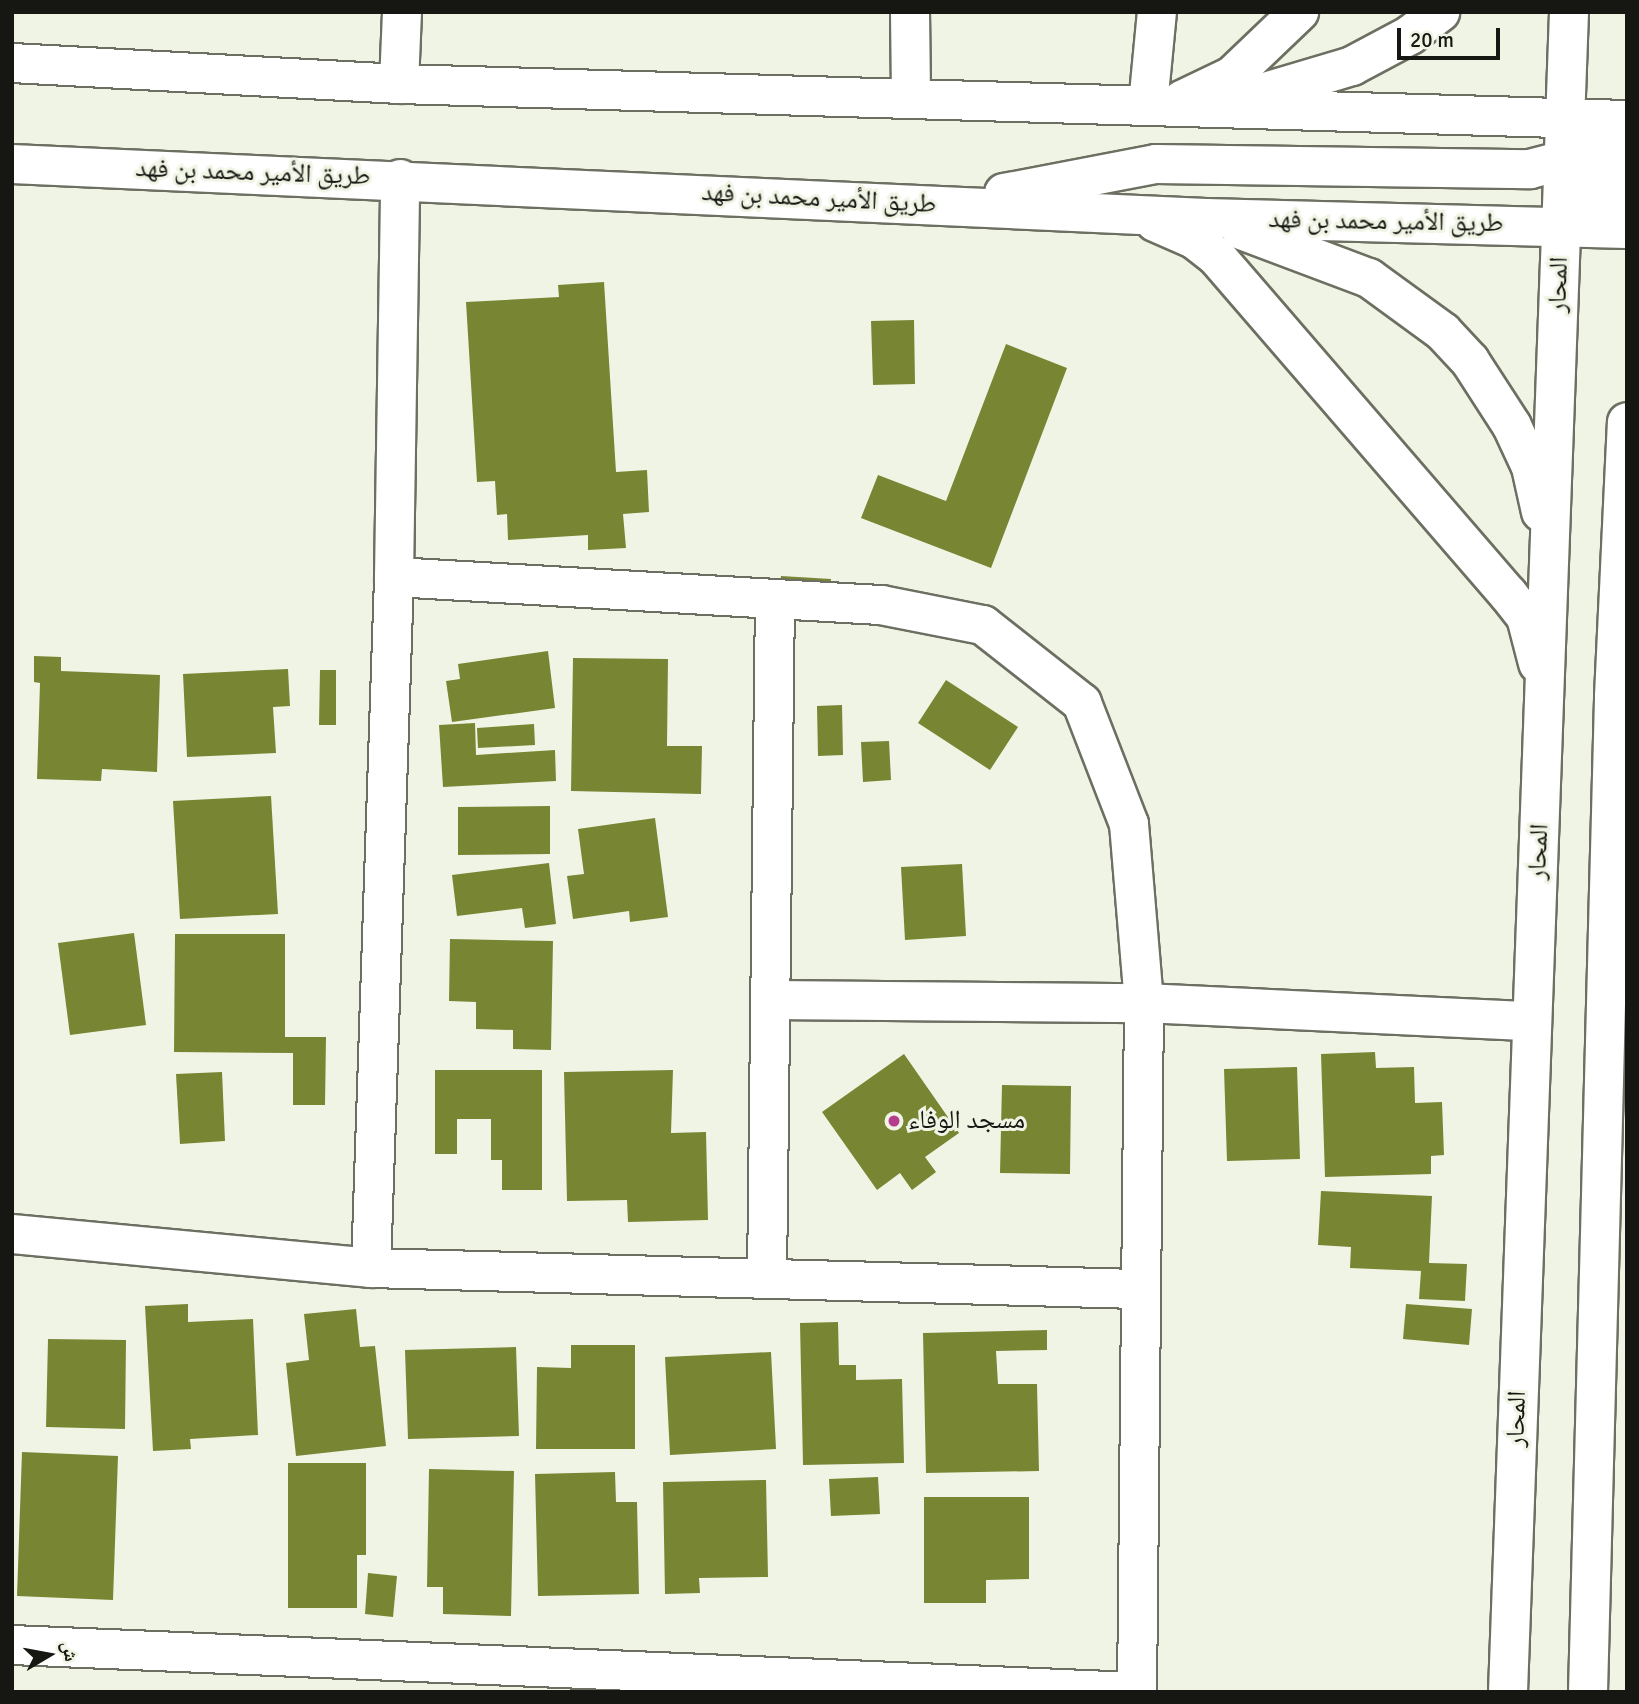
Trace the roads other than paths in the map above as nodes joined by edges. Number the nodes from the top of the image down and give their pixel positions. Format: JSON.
{"nodes":[{"id":1,"x":402,"y":12,"type":"edge"},
{"id":2,"x":910,"y":12,"type":"edge"},
{"id":3,"x":1157,"y":12,"type":"edge"},
{"id":4,"x":1299,"y":12,"type":"edge"},
{"id":5,"x":1440,"y":12,"type":"edge"},
{"id":6,"x":1569,"y":12,"type":"edge"},
{"id":7,"x":12,"y":63,"type":"edge"},
{"id":8,"x":399,"y":84,"type":"junction"},
{"id":9,"x":911,"y":96,"type":"junction"},
{"id":10,"x":1221,"y":105,"type":"junction"},
{"id":11,"x":1157,"y":106,"type":"junction"},
{"id":12,"x":1565,"y":117,"type":"junction"},
{"id":13,"x":1627,"y":120,"type":"edge"},
{"id":14,"x":12,"y":164,"type":"edge"},
{"id":15,"x":1604,"y":168,"type":"edge"},
{"id":16,"x":400,"y":179,"type":"junction"},
{"id":17,"x":944,"y":205,"type":"junction"},
{"id":18,"x":1122,"y":214,"type":"junction"},
{"id":19,"x":1206,"y":218,"type":"junction"},
{"id":20,"x":1561,"y":226,"type":"junction"},
{"id":21,"x":1627,"y":227,"type":"edge"},
{"id":22,"x":1627,"y":422,"type":"edge"},
{"id":23,"x":1624,"y":553,"type":"edge"},
{"id":24,"x":1552,"y":555,"type":"junction"},
{"id":25,"x":394,"y":577,"type":"junction"},
{"id":26,"x":775,"y":599,"type":"junction"},
{"id":27,"x":1627,"y":654,"type":"edge"},
{"id":28,"x":1614,"y":696,"type":"junction"},
{"id":29,"x":1545,"y":724,"type":"junction"},
{"id":30,"x":770,"y":1000,"type":"junction"},
{"id":31,"x":1144,"y":1003,"type":"junction"},
{"id":32,"x":1530,"y":1021,"type":"junction"},
{"id":33,"x":1616,"y":1022,"type":"edge"},
{"id":34,"x":12,"y":1234,"type":"edge"},
{"id":35,"x":371,"y":1268,"type":"junction"},
{"id":36,"x":766,"y":1279,"type":"junction"},
{"id":37,"x":1139,"y":1289,"type":"junction"},
{"id":38,"x":12,"y":1645,"type":"edge"},
{"id":39,"x":1132,"y":1692,"type":"edge"},
{"id":40,"x":1137,"y":1692,"type":"edge"},
{"id":41,"x":1507,"y":1692,"type":"edge"},
{"id":42,"x":1588,"y":1692,"type":"edge"}],
"edges":[{"from":1,"to":8,"type":"street"},
{"from":2,"to":9,"type":"street"},
{"from":3,"to":11,"type":"street"},
{"from":4,"to":11,"type":"street"},
{"from":5,"to":10,"type":"street"},
{"from":6,"to":12,"type":"street","name":"المحار"},
{"from":7,"to":8,"type":"street"},
{"from":8,"to":9,"type":"street"},
{"from":9,"to":11,"type":"street"},
{"from":10,"to":11,"type":"street"},
{"from":10,"to":12,"type":"street"},
{"from":12,"to":13,"type":"street"},
{"from":12,"to":15,"type":"street","name":"المحار"},
{"from":14,"to":16,"type":"street","name":"طريق الأمير محمد بن فهد"},
{"from":15,"to":17,"type":"street"},
{"from":15,"to":20,"type":"street","name":"المحار"},
{"from":15,"to":21,"type":"street"},
{"from":16,"to":17,"type":"street","name":"طريق الأمير محمد بن فهد"},
{"from":16,"to":25,"type":"street"},
{"from":17,"to":18,"type":"street","name":"طريق الأمير محمد بن فهد"},
{"from":18,"to":19,"type":"street","name":"طريق الأمير محمد بن فهد"},
{"from":18,"to":29,"type":"street"},
{"from":19,"to":20,"type":"street","name":"طريق الأمير محمد بن فهد"},
{"from":19,"to":24,"type":"street"},
{"from":20,"to":21,"type":"street","name":"طريق الأمير محمد بن فهد"},
{"from":20,"to":24,"type":"street","name":"المحار"},
{"from":22,"to":23,"type":"street"},
{"from":23,"to":28,"type":"street"},
{"from":24,"to":29,"type":"street","name":"المحار"},
{"from":25,"to":26,"type":"street"},
{"from":25,"to":35,"type":"street"},
{"from":26,"to":30,"type":"street"},
{"from":26,"to":31,"type":"street"},
{"from":27,"to":28,"type":"street"},
{"from":28,"to":33,"type":"street"},
{"from":29,"to":32,"type":"street","name":"المحار"},
{"from":30,"to":31,"type":"street"},
{"from":30,"to":36,"type":"street"},
{"from":31,"to":32,"type":"street"},
{"from":31,"to":37,"type":"street"},
{"from":32,"to":41,"type":"street","name":"المحار"},
{"from":33,"to":42,"type":"street"},
{"from":34,"to":35,"type":"street"},
{"from":35,"to":36,"type":"street"},
{"from":36,"to":37,"type":"street"},
{"from":37,"to":40,"type":"street"},
{"from":38,"to":39,"type":"street"}]}
